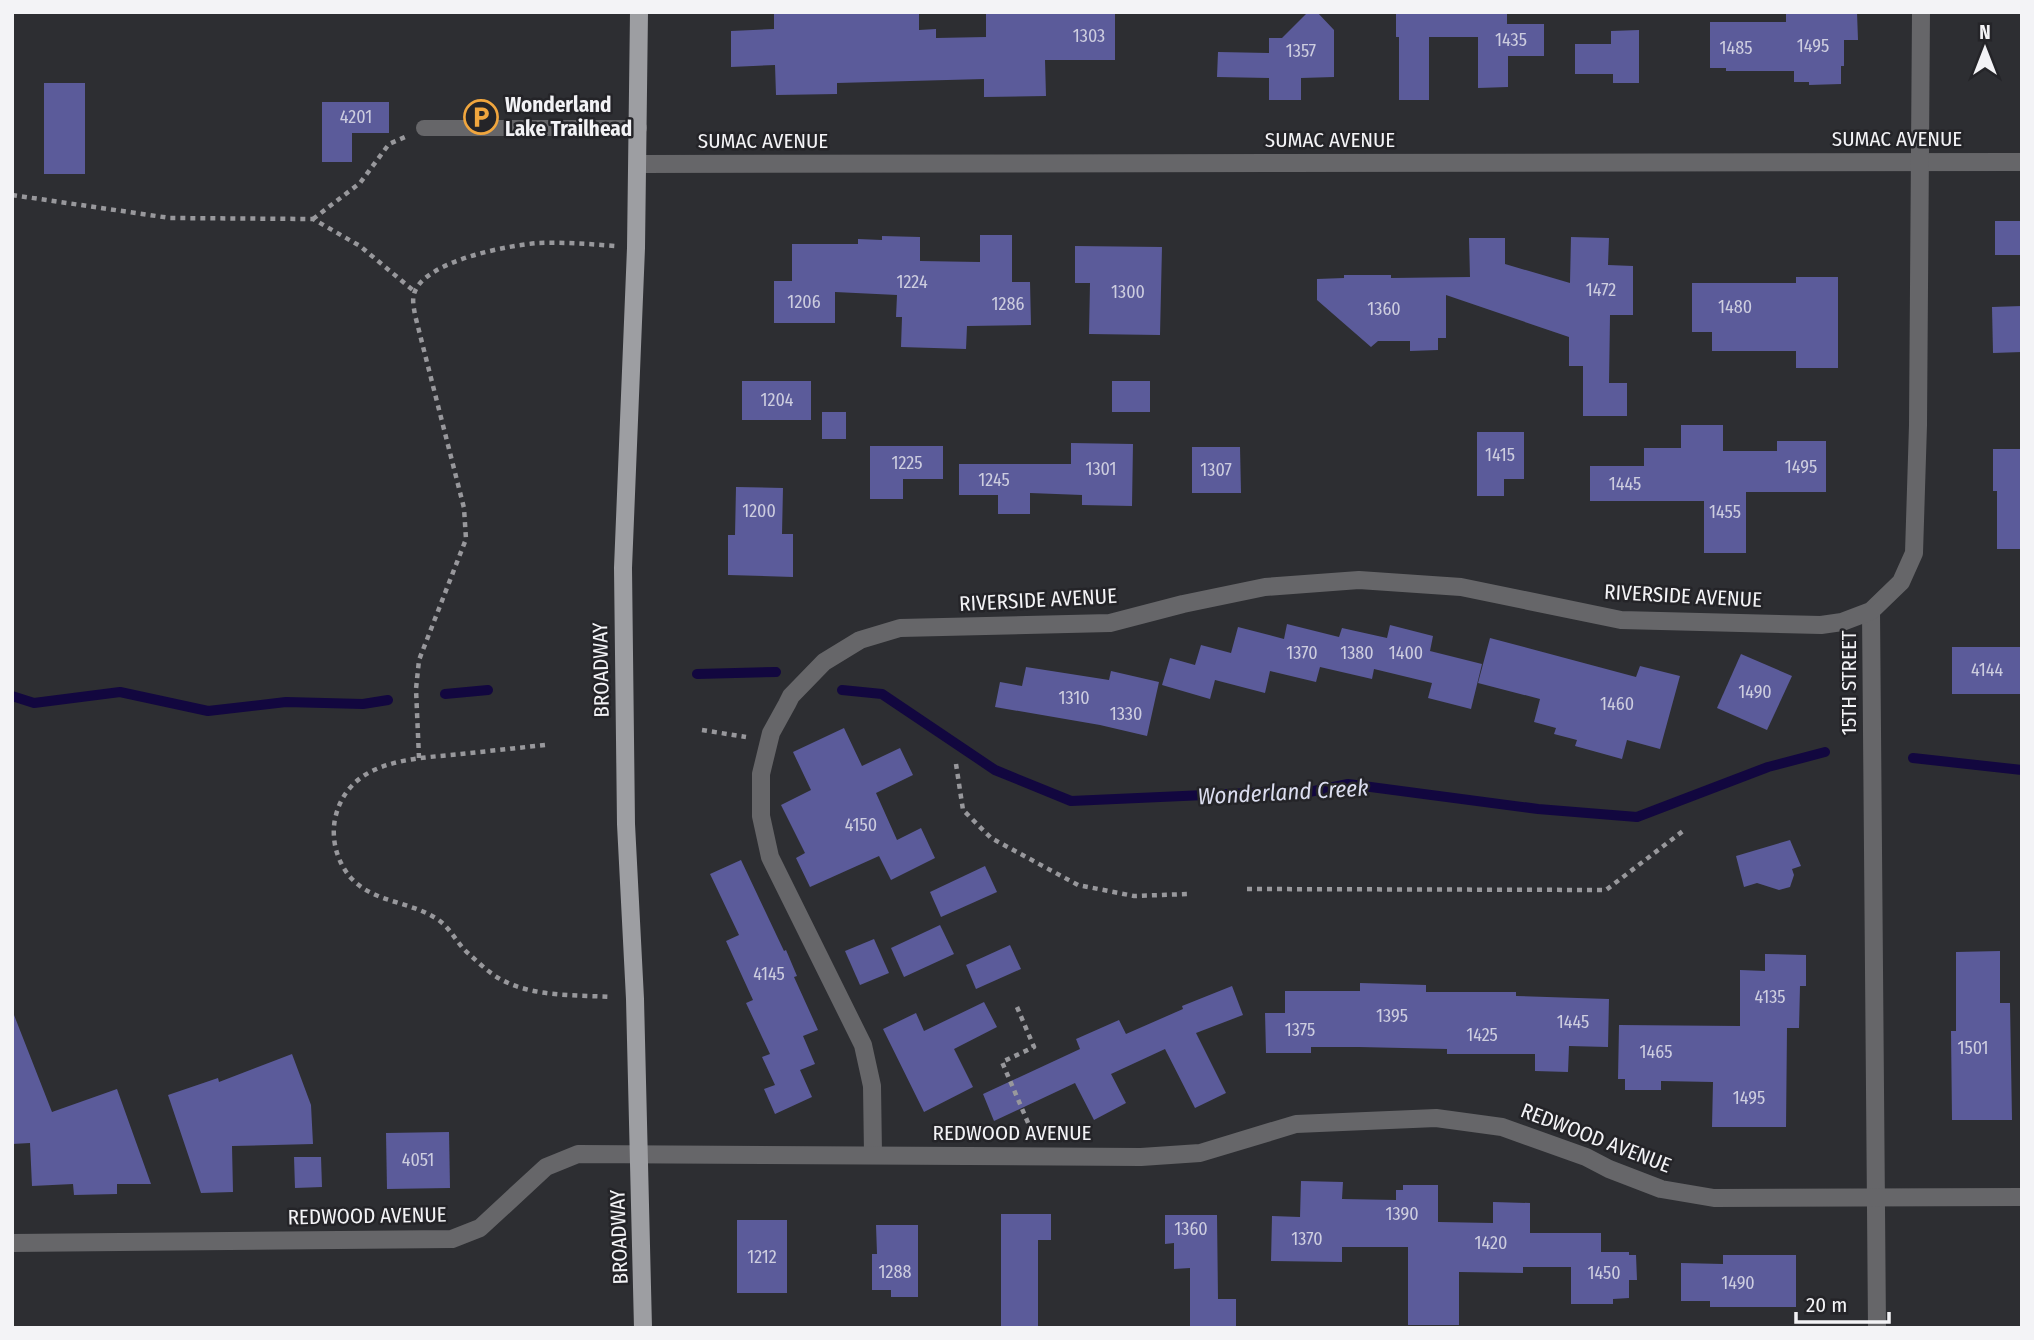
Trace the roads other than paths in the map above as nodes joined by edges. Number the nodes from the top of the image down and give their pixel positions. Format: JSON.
{"nodes":[{"id":1,"x":639,"y":12,"type":"edge"},
{"id":2,"x":1921,"y":12,"type":"edge"},
{"id":3,"x":424,"y":128,"type":"road end"},
{"id":4,"x":639,"y":128,"type":"junction"},
{"id":5,"x":1921,"y":162,"type":"junction"},
{"id":6,"x":2022,"y":162,"type":"edge"},
{"id":7,"x":638,"y":164,"type":"junction"},
{"id":8,"x":1871,"y":611,"type":"junction"},
{"id":9,"x":639,"y":1153,"type":"junction"},
{"id":10,"x":873,"y":1154,"type":"junction"},
{"id":11,"x":1875,"y":1197,"type":"junction"},
{"id":12,"x":2022,"y":1197,"type":"edge"},
{"id":13,"x":12,"y":1243,"type":"edge"},
{"id":14,"x":643,"y":1328,"type":"edge"},
{"id":15,"x":1877,"y":1328,"type":"edge"}],
"edges":[{"from":1,"to":4,"type":"main road","name":"BROADWAY"},
{"from":2,"to":5,"type":"street","name":"15TH STREET"},
{"from":3,"to":4,"type":"lane"},
{"from":4,"to":7,"type":"main road","name":"BROADWAY"},
{"from":5,"to":6,"type":"street","name":"SUMAC AVENUE"},
{"from":5,"to":7,"type":"street","name":"SUMAC AVENUE"},
{"from":5,"to":8,"type":"street","name":"15TH STREET"},
{"from":7,"to":9,"type":"main road","name":"BROADWAY"},
{"from":8,"to":10,"type":"street","name":"RIVERSIDE AVENUE"},
{"from":8,"to":11,"type":"street","name":"15TH STREET"},
{"from":9,"to":10,"type":"street","name":"REDWOOD AVENUE"},
{"from":9,"to":13,"type":"street","name":"REDWOOD AVENUE"},
{"from":9,"to":14,"type":"main road","name":"BROADWAY"},
{"from":10,"to":11,"type":"street","name":"REDWOOD AVENUE"},
{"from":11,"to":12,"type":"street","name":"REDWOOD AVENUE"},
{"from":11,"to":15,"type":"street","name":"15TH STREET"}]}
